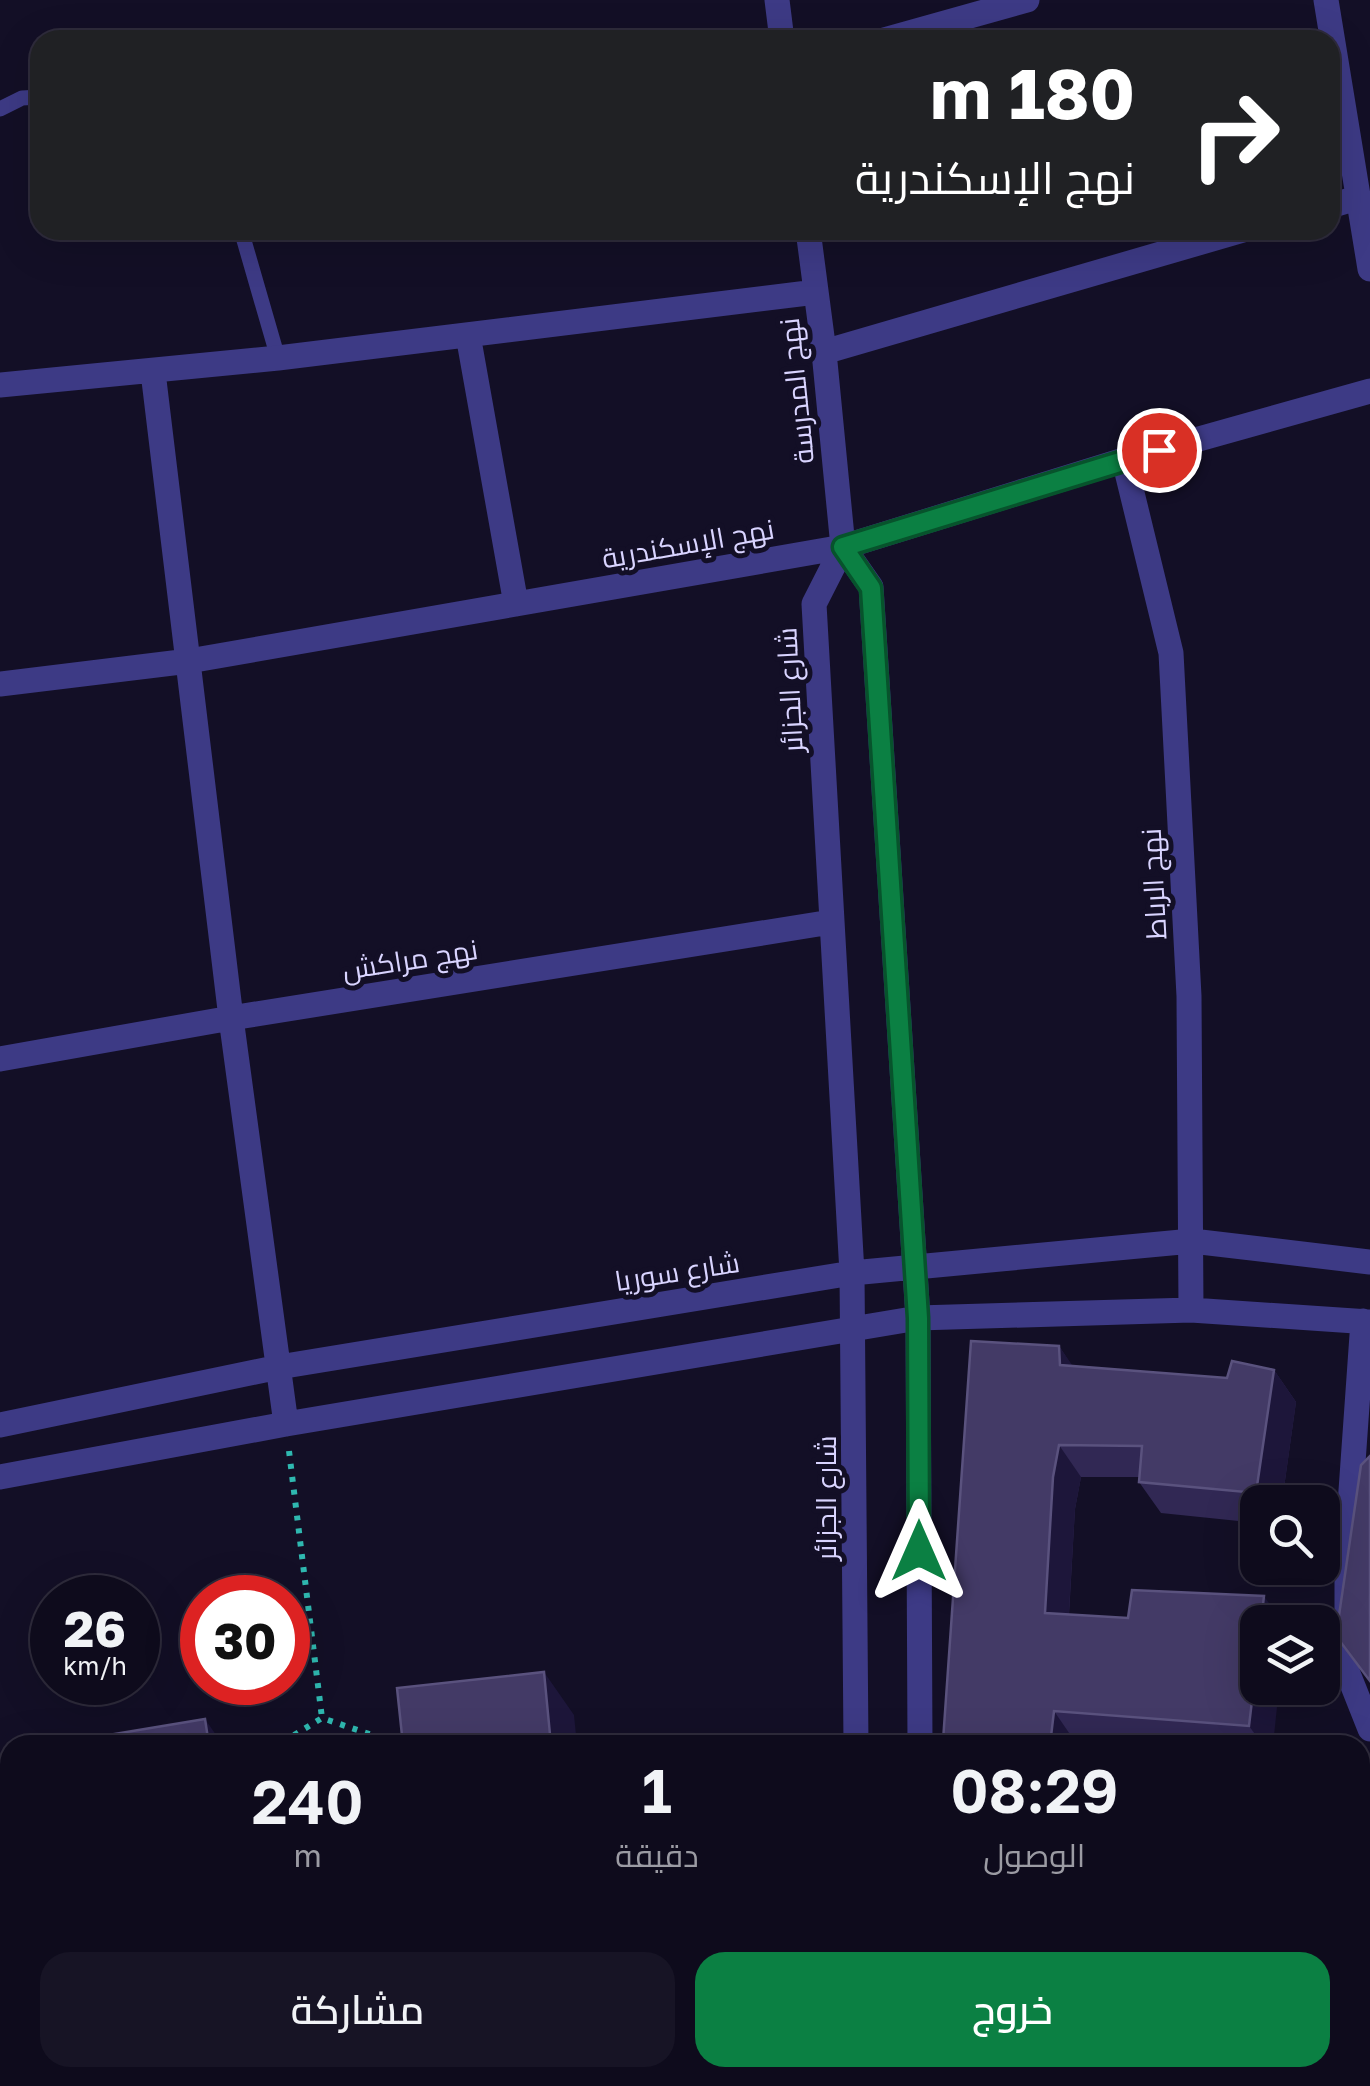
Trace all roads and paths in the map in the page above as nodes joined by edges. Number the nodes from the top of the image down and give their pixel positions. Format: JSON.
{"nodes":[{"id":1,"x":777,"y":0,"type":"edge"},
{"id":2,"x":1027,"y":0,"type":"edge"},
{"id":3,"x":1326,"y":0,"type":"edge"},
{"id":4,"x":781,"y":30,"type":"edge"},
{"id":5,"x":920,"y":30,"type":"edge"},
{"id":6,"x":1331,"y":30,"type":"edge"},
{"id":7,"x":1340,"y":89,"type":"edge"},
{"id":8,"x":30,"y":98,"type":"edge"},
{"id":9,"x":0,"y":108,"type":"edge"},
{"id":10,"x":1357,"y":198,"type":"junction"},
{"id":11,"x":1340,"y":203,"type":"edge"},
{"id":12,"x":245,"y":240,"type":"edge"},
{"id":13,"x":809,"y":240,"type":"edge"},
{"id":14,"x":1209,"y":240,"type":"edge"},
{"id":15,"x":1370,"y":269,"type":"edge"},
{"id":16,"x":816,"y":292,"type":"junction"},
{"id":17,"x":468,"y":336,"type":"junction"},
{"id":18,"x":824,"y":352,"type":"junction"},
{"id":19,"x":278,"y":358,"type":"junction"},
{"id":20,"x":153,"y":372,"type":"junction"},
{"id":21,"x":0,"y":385,"type":"edge"},
{"id":22,"x":1370,"y":391,"type":"edge"},
{"id":23,"x":1124,"y":460,"type":"junction"},
{"id":24,"x":843,"y":547,"type":"junction"},
{"id":25,"x":516,"y":604,"type":"junction"},
{"id":26,"x":189,"y":661,"type":"junction"},
{"id":27,"x":0,"y":684,"type":"edge"},
{"id":28,"x":831,"y":922,"type":"junction"},
{"id":29,"x":232,"y":1018,"type":"junction"},
{"id":30,"x":0,"y":1059,"type":"edge"},
{"id":31,"x":1192,"y":1241,"type":"junction"},
{"id":32,"x":1370,"y":1262,"type":"edge"},
{"id":33,"x":914,"y":1267,"type":"junction"},
{"id":34,"x":852,"y":1273,"type":"junction"},
{"id":35,"x":1190,"y":1310,"type":"junction"},
{"id":36,"x":918,"y":1318,"type":"junction"},
{"id":37,"x":1366,"y":1321,"type":"edge"},
{"id":38,"x":854,"y":1328,"type":"junction"},
{"id":39,"x":280,"y":1367,"type":"junction"},
{"id":40,"x":286,"y":1424,"type":"junction"},
{"id":41,"x":0,"y":1425,"type":"edge"},
{"id":42,"x":0,"y":1477,"type":"edge"},
{"id":43,"x":322,"y":1718,"type":"junction"},
{"id":44,"x":1370,"y":1729,"type":"edge"},
{"id":45,"x":294,"y":1735,"type":"edge"},
{"id":46,"x":372,"y":1735,"type":"edge"},
{"id":47,"x":856,"y":1735,"type":"edge"},
{"id":48,"x":920,"y":1735,"type":"edge"}],
"edges":[{"from":1,"to":4,"type":"street"},
{"from":2,"to":5,"type":"street"},
{"from":3,"to":6,"type":"street"},
{"from":7,"to":10,"type":"street"},
{"from":8,"to":9,"type":"lane"},
{"from":10,"to":11,"type":"street"},
{"from":10,"to":15,"type":"street"},
{"from":12,"to":19,"type":"lane"},
{"from":13,"to":16,"type":"street","name":"نهج المدرسة"},
{"from":14,"to":18,"type":"street"},
{"from":16,"to":17,"type":"street"},
{"from":16,"to":18,"type":"street","name":"نهج المدرسة"},
{"from":17,"to":19,"type":"street"},
{"from":17,"to":25,"type":"street"},
{"from":18,"to":24,"type":"street","name":"نهج المدرسة"},
{"from":19,"to":20,"type":"street"},
{"from":20,"to":21,"type":"street"},
{"from":20,"to":26,"type":"street"},
{"from":22,"to":23,"type":"street","name":"نهج الإسكندرية"},
{"from":23,"to":24,"type":"street","name":"نهج الإسكندرية"},
{"from":23,"to":31,"type":"street","name":"نهج الرباط"},
{"from":24,"to":25,"type":"street","name":"نهج الإسكندرية"},
{"from":24,"to":28,"type":"street","name":"شارع الجزائر"},
{"from":24,"to":33,"type":"street"},
{"from":25,"to":26,"type":"street","name":"نهج الإسكندرية"},
{"from":26,"to":27,"type":"street","name":"نهج الإسكندرية"},
{"from":26,"to":29,"type":"street"},
{"from":28,"to":29,"type":"street","name":"نهج مراكش"},
{"from":28,"to":34,"type":"street","name":"شارع الجزائر"},
{"from":29,"to":30,"type":"street","name":"نهج مراكش"},
{"from":29,"to":39,"type":"street"},
{"from":31,"to":32,"type":"street","name":"شارع سوريا"},
{"from":31,"to":33,"type":"street","name":"شارع سوريا"},
{"from":31,"to":35,"type":"street","name":"نهج الرباط"},
{"from":33,"to":34,"type":"street","name":"شارع سوريا"},
{"from":33,"to":36,"type":"street"},
{"from":34,"to":38,"type":"street","name":"شارع الجزائر"},
{"from":34,"to":39,"type":"street","name":"شارع سوريا"},
{"from":35,"to":36,"type":"street"},
{"from":35,"to":37,"type":"street"},
{"from":36,"to":38,"type":"street"},
{"from":36,"to":48,"type":"street"},
{"from":37,"to":44,"type":"street"},
{"from":38,"to":40,"type":"street"},
{"from":38,"to":47,"type":"street","name":"شارع الجزائر"},
{"from":39,"to":40,"type":"street"},
{"from":39,"to":41,"type":"street","name":"شارع سوريا"},
{"from":40,"to":42,"type":"street"},
{"from":40,"to":43,"type":"path"},
{"from":43,"to":45,"type":"path"},
{"from":43,"to":46,"type":"path"}]}
